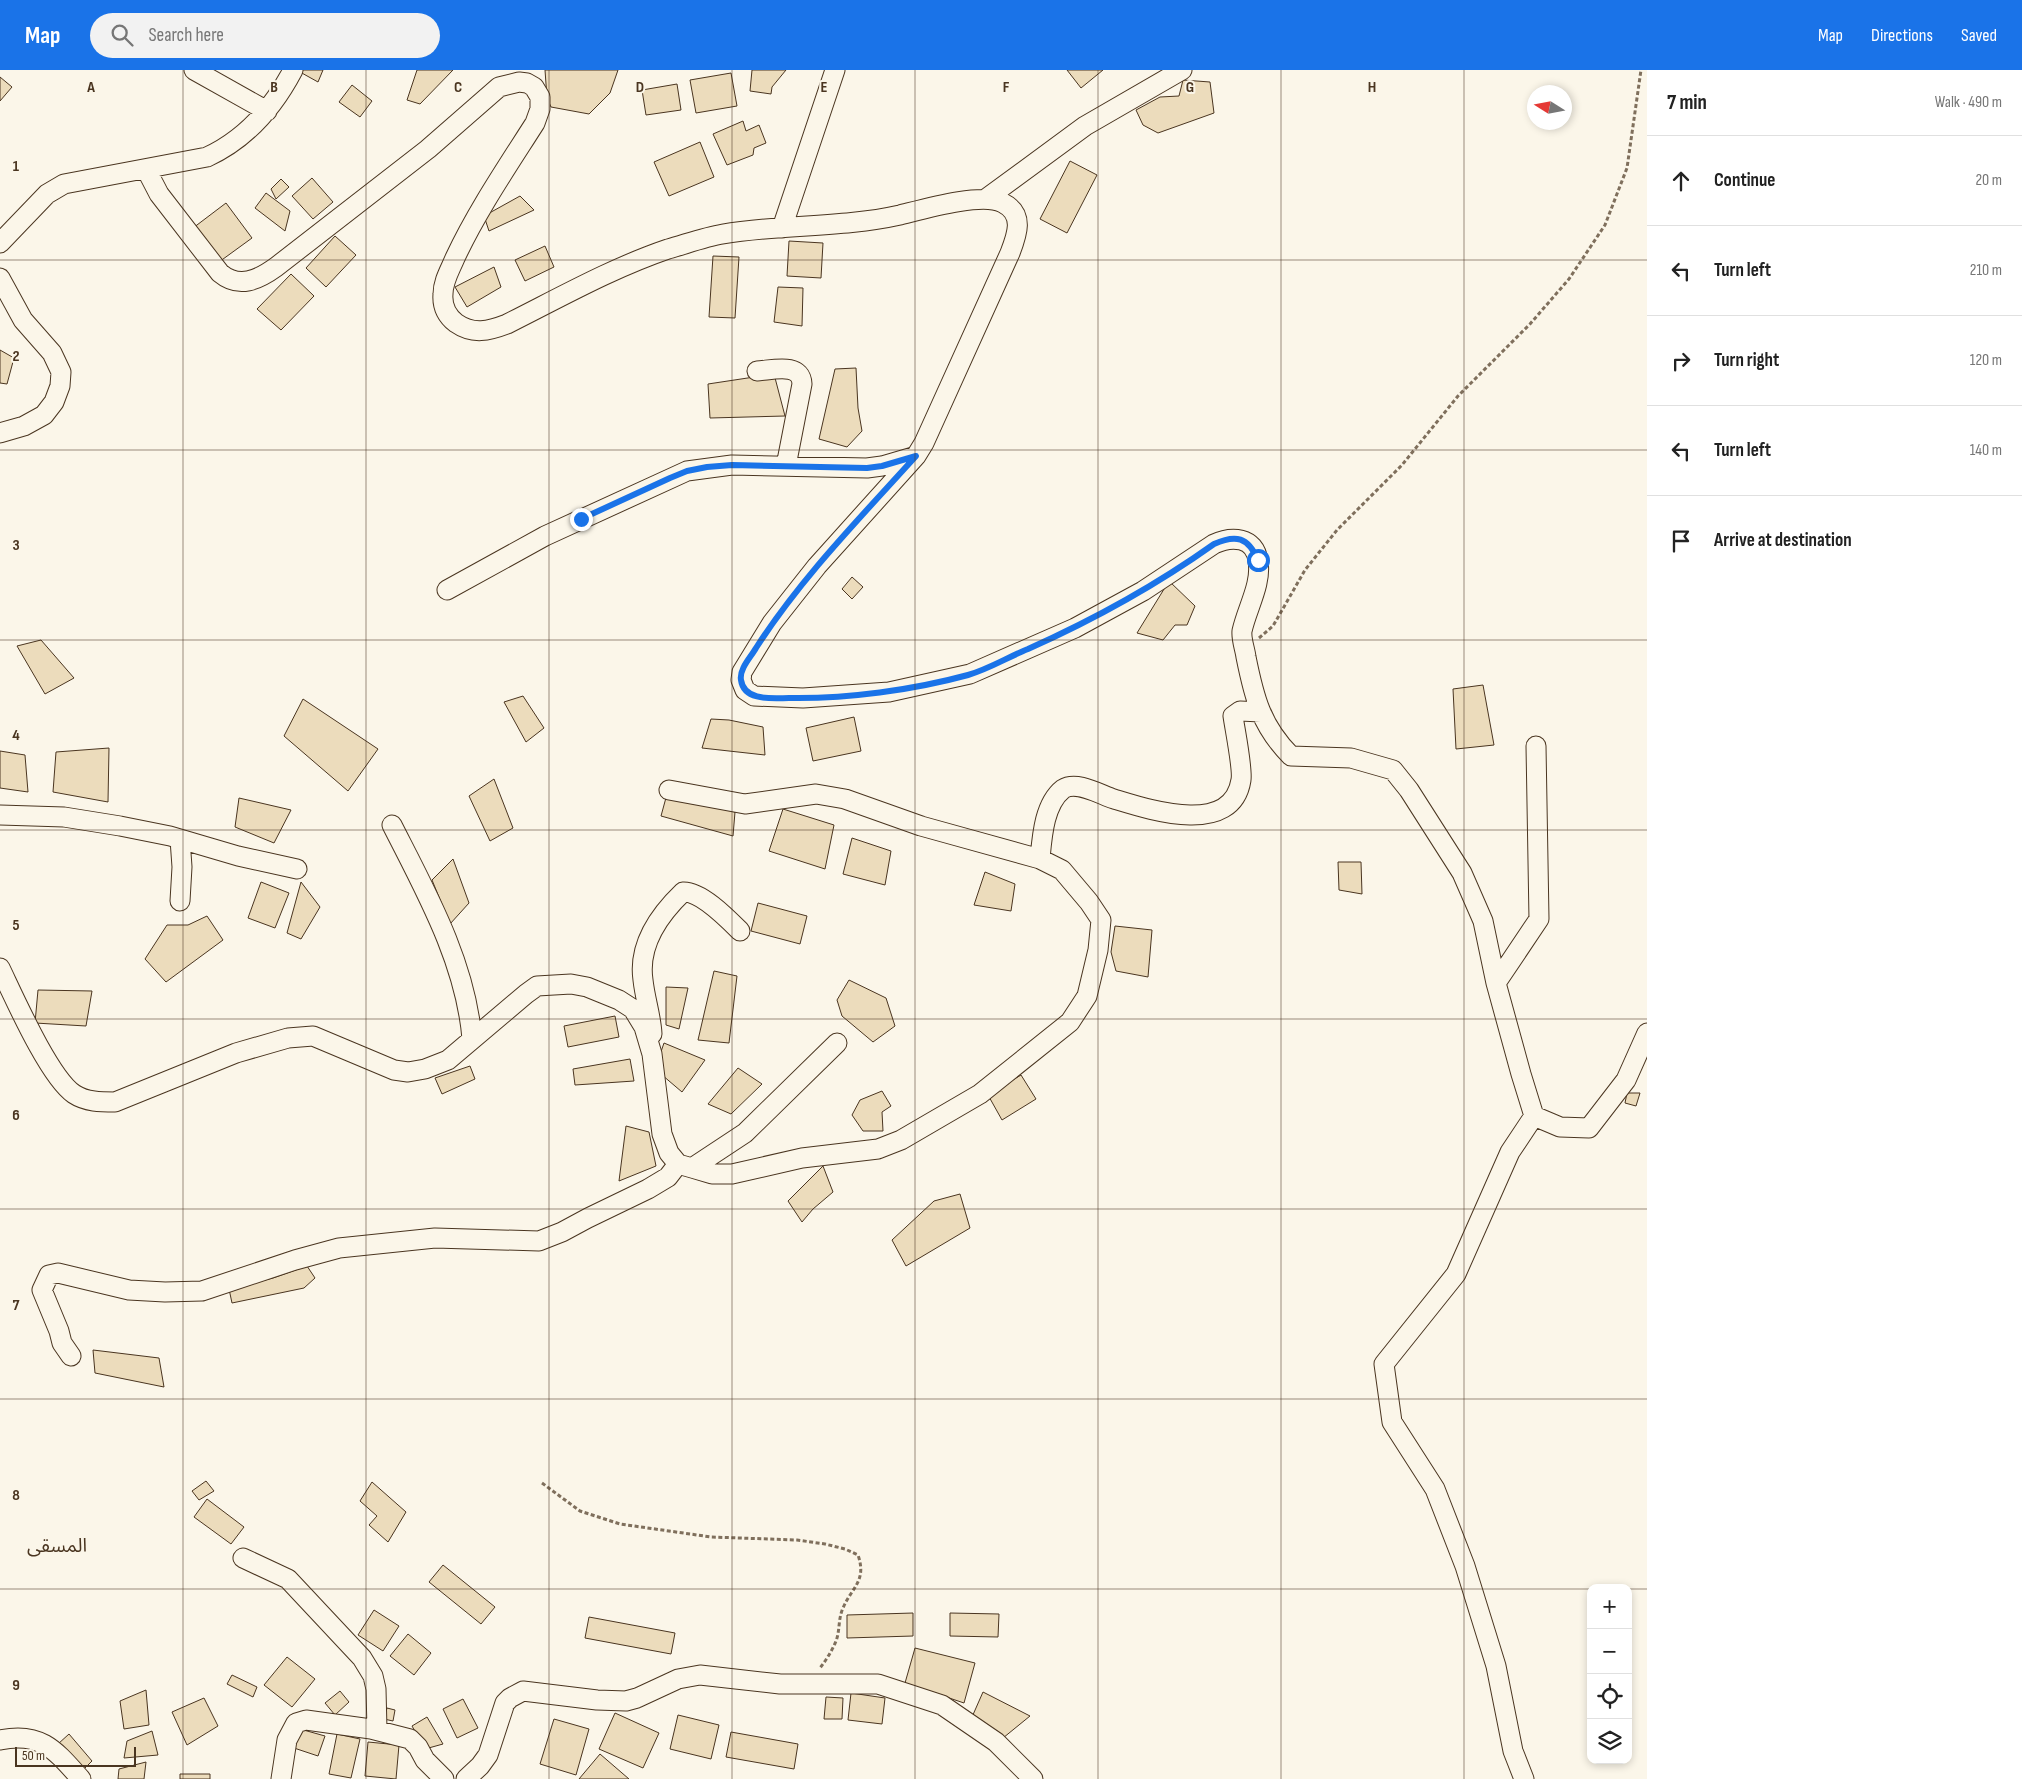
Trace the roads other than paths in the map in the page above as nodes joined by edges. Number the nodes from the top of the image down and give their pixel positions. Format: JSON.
{"nodes":[{"id":1,"x":194,"y":70,"type":"edge"},
{"id":2,"x":293,"y":70,"type":"edge"},
{"id":3,"x":835,"y":70,"type":"edge"},
{"id":4,"x":1182,"y":70,"type":"edge"},
{"id":5,"x":267,"y":110,"type":"junction"},
{"id":6,"x":146,"y":168,"type":"junction"},
{"id":7,"x":987,"y":198,"type":"junction"},
{"id":8,"x":782,"y":228,"type":"junction"},
{"id":9,"x":0,"y":243,"type":"edge"},
{"id":10,"x":0,"y":278,"type":"edge"},
{"id":11,"x":757,"y":371,"type":"dead end"},
{"id":12,"x":0,"y":433,"type":"edge"},
{"id":13,"x":916,"y":456,"type":"junction"},
{"id":14,"x":786,"y":466,"type":"junction"},
{"id":15,"x":447,"y":590,"type":"dead end"},
{"id":16,"x":1261,"y":712,"type":"junction"},
{"id":17,"x":1536,"y":746,"type":"dead end"},
{"id":18,"x":669,"y":790,"type":"dead end"},
{"id":19,"x":0,"y":815,"type":"edge"},
{"id":20,"x":392,"y":825,"type":"dead end"},
{"id":21,"x":180,"y":839,"type":"junction"},
{"id":22,"x":1040,"y":859,"type":"junction"},
{"id":23,"x":297,"y":869,"type":"dead end"},
{"id":24,"x":180,"y":902,"type":"dead end"},
{"id":25,"x":740,"y":931,"type":"dead end"},
{"id":26,"x":0,"y":968,"type":"edge"},
{"id":27,"x":1496,"y":983,"type":"junction"},
{"id":28,"x":1647,"y":1033,"type":"edge"},
{"id":29,"x":472,"y":1039,"type":"junction"},
{"id":30,"x":836,"y":1043,"type":"dead end"},
{"id":31,"x":652,"y":1054,"type":"junction"},
{"id":32,"x":1534,"y":1116,"type":"junction"},
{"id":33,"x":685,"y":1166,"type":"junction"},
{"id":34,"x":71,"y":1356,"type":"dead end"},
{"id":35,"x":243,"y":1558,"type":"dead end"},
{"id":36,"x":377,"y":1730,"type":"junction"},
{"id":37,"x":0,"y":1740,"type":"edge"},
{"id":38,"x":81,"y":1779,"type":"edge"},
{"id":39,"x":280,"y":1779,"type":"edge"},
{"id":40,"x":444,"y":1779,"type":"edge"},
{"id":41,"x":466,"y":1779,"type":"edge"},
{"id":42,"x":1032,"y":1779,"type":"edge"},
{"id":43,"x":1524,"y":1779,"type":"edge"}],
"edges":[{"from":1,"to":5,"type":"street"},
{"from":2,"to":5,"type":"street"},
{"from":3,"to":8,"type":"street"},
{"from":4,"to":7,"type":"street"},
{"from":5,"to":6,"type":"street"},
{"from":6,"to":8,"type":"street"},
{"from":6,"to":9,"type":"street"},
{"from":7,"to":8,"type":"street"},
{"from":7,"to":13,"type":"street"},
{"from":10,"to":12,"type":"street"},
{"from":11,"to":14,"type":"street"},
{"from":13,"to":14,"type":"street"},
{"from":13,"to":16,"type":"street"},
{"from":14,"to":15,"type":"street"},
{"from":16,"to":22,"type":"street"},
{"from":16,"to":27,"type":"street"},
{"from":17,"to":27,"type":"street"},
{"from":18,"to":22,"type":"street"},
{"from":19,"to":21,"type":"street"},
{"from":20,"to":29,"type":"street"},
{"from":21,"to":23,"type":"street"},
{"from":21,"to":24,"type":"street"},
{"from":22,"to":33,"type":"street"},
{"from":25,"to":31,"type":"street"},
{"from":26,"to":29,"type":"street"},
{"from":27,"to":32,"type":"street"},
{"from":28,"to":32,"type":"street"},
{"from":29,"to":31,"type":"street"},
{"from":30,"to":33,"type":"street"},
{"from":31,"to":33,"type":"street"},
{"from":32,"to":43,"type":"street"},
{"from":33,"to":34,"type":"street"},
{"from":35,"to":36,"type":"street"},
{"from":36,"to":39,"type":"street"},
{"from":36,"to":40,"type":"street"},
{"from":37,"to":38,"type":"street"},
{"from":41,"to":42,"type":"street"}]}
